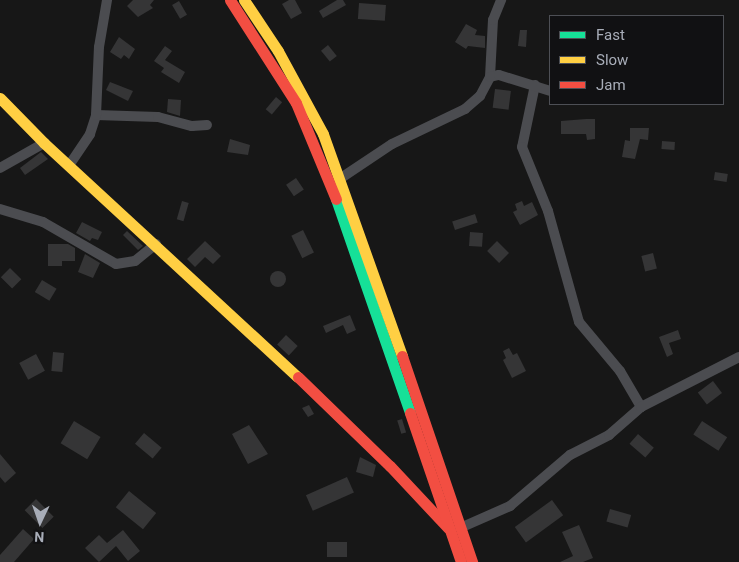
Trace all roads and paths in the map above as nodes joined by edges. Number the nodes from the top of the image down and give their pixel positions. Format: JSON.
{"nodes":[{"id":1,"x":107,"y":0,"type":"edge"},
{"id":2,"x":230,"y":0,"type":"edge"},
{"id":3,"x":244,"y":0,"type":"edge"},
{"id":4,"x":501,"y":0,"type":"edge"},
{"id":5,"x":490,"y":77,"type":"junction"},
{"id":6,"x":535,"y":85,"type":"junction"},
{"id":7,"x":549,"y":91,"type":"edge"},
{"id":8,"x":0,"y":98,"type":"edge"},
{"id":9,"x":96,"y":115,"type":"junction"},
{"id":10,"x":208,"y":125,"type":"dead end"},
{"id":11,"x":44,"y":143,"type":"junction"},
{"id":12,"x":70,"y":164,"type":"junction"},
{"id":13,"x":0,"y":168,"type":"edge"},
{"id":14,"x":341,"y":178,"type":"junction"},
{"id":15,"x":0,"y":209,"type":"edge"},
{"id":16,"x":156,"y":244,"type":"junction"},
{"id":17,"x":739,"y":357,"type":"edge"},
{"id":18,"x":641,"y":407,"type":"junction"},
{"id":19,"x":425,"y":419,"type":"junction"},
{"id":20,"x":413,"y":424,"type":"junction"},
{"id":21,"x":455,"y":529,"type":"junction"},
{"id":22,"x":461,"y":562,"type":"edge"},
{"id":23,"x":472,"y":562,"type":"edge"}],
"edges":[{"from":1,"to":9,"type":"street"},
{"from":2,"to":20,"type":"main road"},
{"from":3,"to":14,"type":"main road"},
{"from":4,"to":5,"type":"street"},
{"from":5,"to":6,"type":"street"},
{"from":5,"to":14,"type":"street"},
{"from":6,"to":7,"type":"street"},
{"from":6,"to":18,"type":"street"},
{"from":8,"to":11,"type":"main road"},
{"from":9,"to":10,"type":"street"},
{"from":9,"to":12,"type":"street"},
{"from":11,"to":12,"type":"main road"},
{"from":11,"to":13,"type":"street"},
{"from":12,"to":16,"type":"main road"},
{"from":14,"to":19,"type":"main road"},
{"from":15,"to":16,"type":"street"},
{"from":16,"to":21,"type":"main road"},
{"from":17,"to":18,"type":"street"},
{"from":18,"to":21,"type":"street"},
{"from":19,"to":20,"type":"main road"},
{"from":19,"to":21,"type":"main road"},
{"from":20,"to":21,"type":"main road"},
{"from":21,"to":22,"type":"main road"},
{"from":21,"to":23,"type":"main road"}]}
